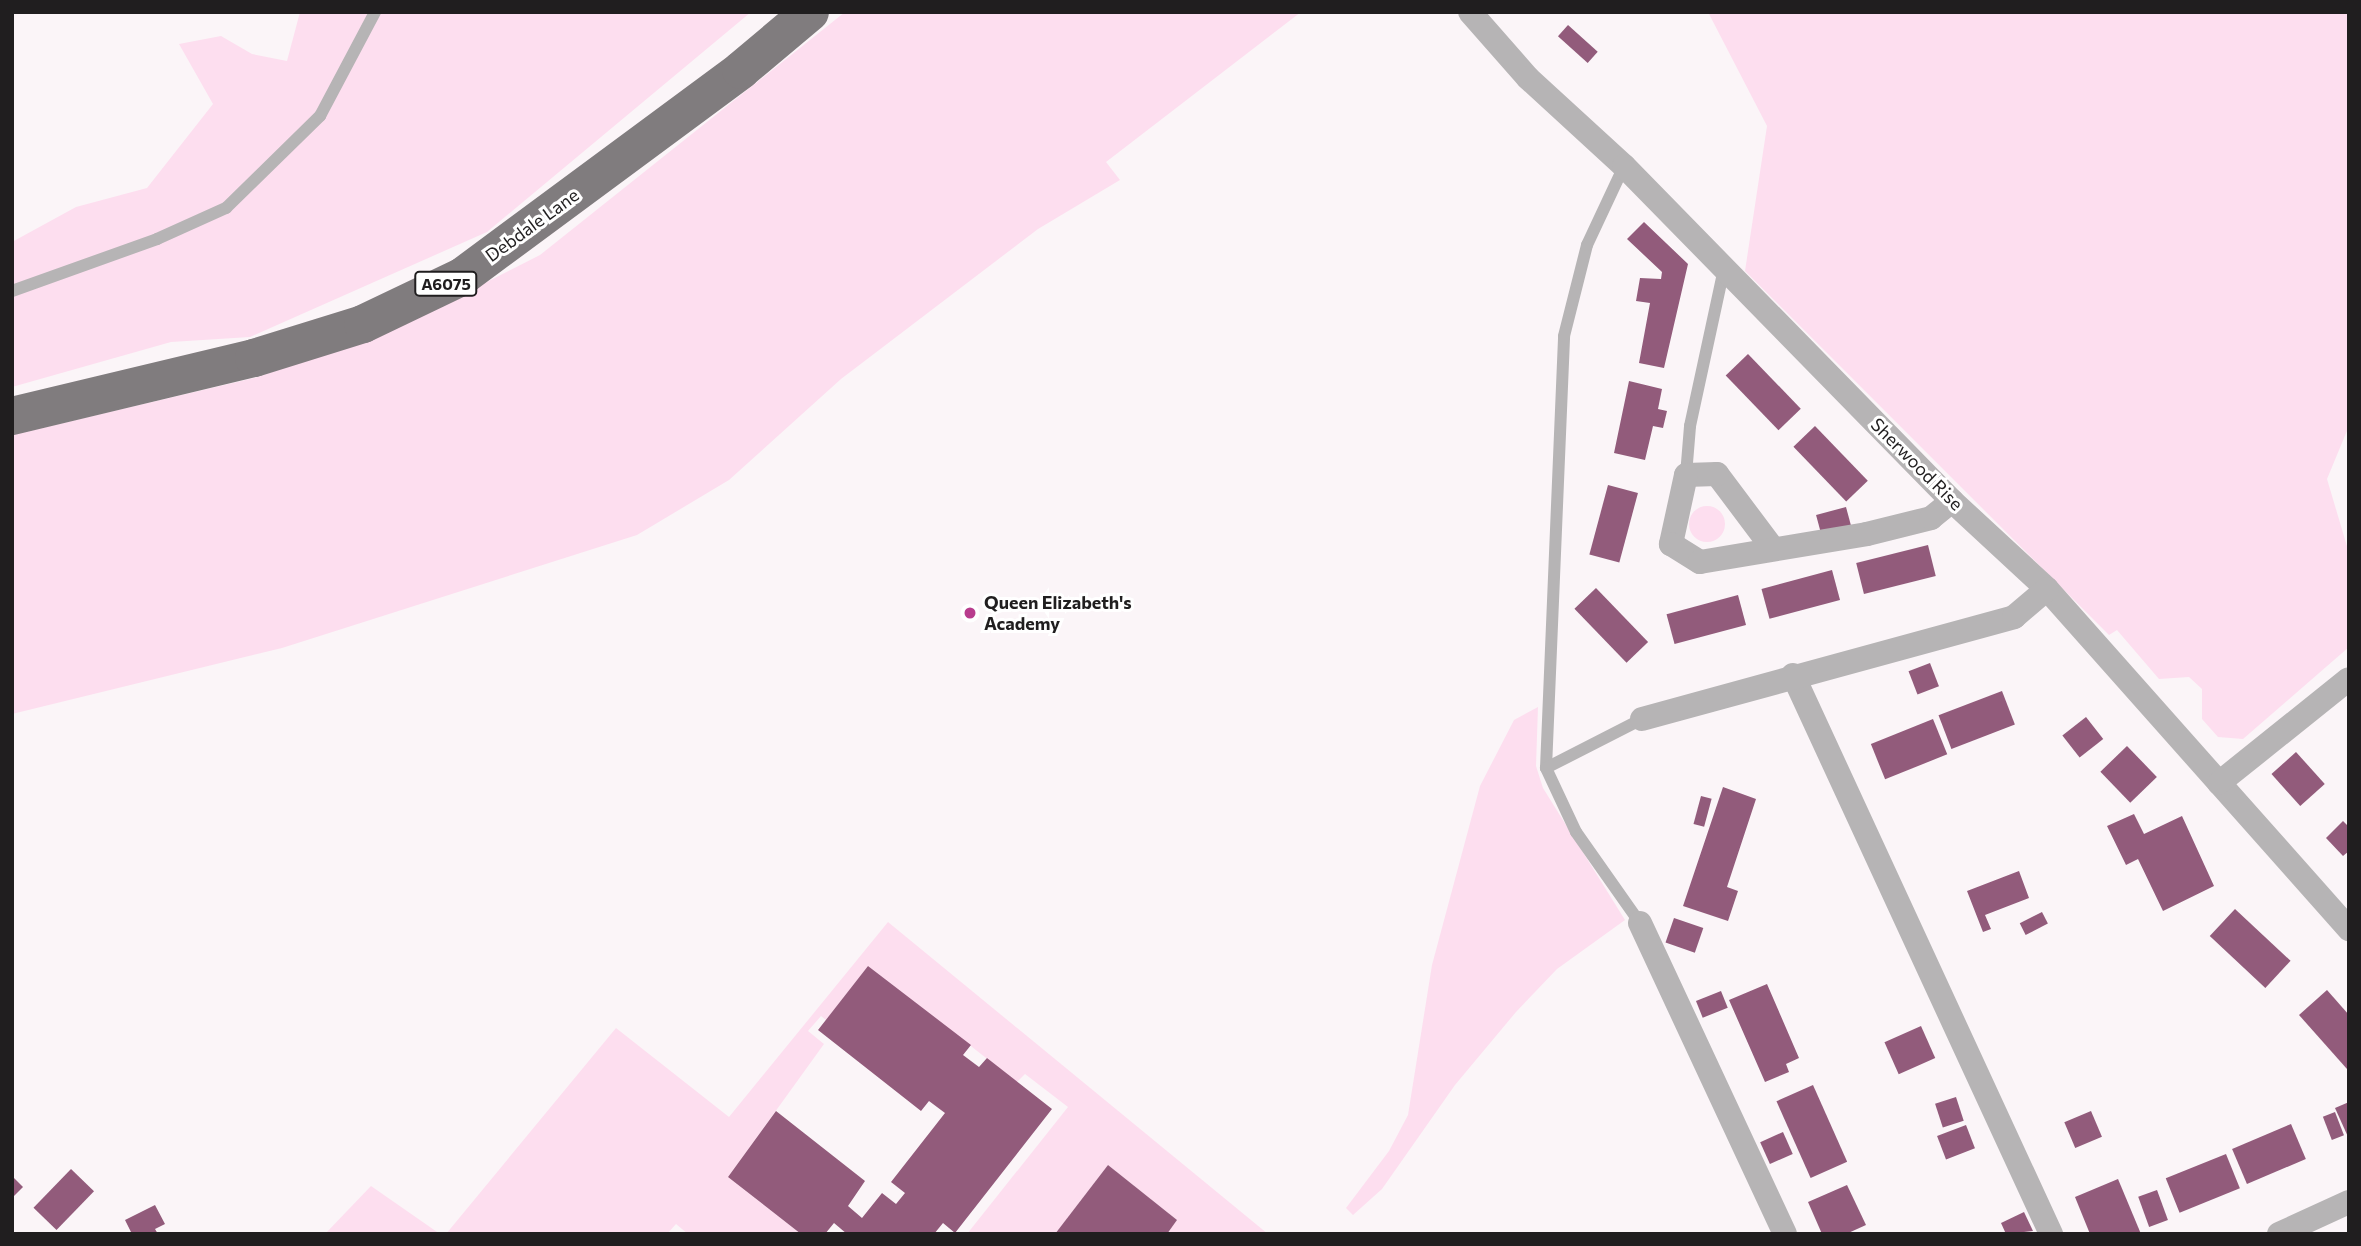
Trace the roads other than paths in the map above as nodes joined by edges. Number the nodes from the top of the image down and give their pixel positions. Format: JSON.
{"nodes":[{"id":1,"x":810,"y":12,"type":"edge"},
{"id":2,"x":1470,"y":12,"type":"edge"},
{"id":3,"x":372,"y":14,"type":"edge"},
{"id":4,"x":1625,"y":166,"type":"junction"},
{"id":5,"x":1724,"y":267,"type":"junction"},
{"id":6,"x":12,"y":291,"type":"edge"},
{"id":7,"x":12,"y":416,"type":"edge"},
{"id":8,"x":1686,"y":475,"type":"junction"},
{"id":9,"x":1952,"y":501,"type":"junction"},
{"id":10,"x":1771,"y":546,"type":"junction"},
{"id":11,"x":2047,"y":589,"type":"junction"},
{"id":12,"x":1793,"y":675,"type":"junction"},
{"id":13,"x":2349,"y":679,"type":"edge"},
{"id":14,"x":1642,"y":719,"type":"joint"},
{"id":15,"x":1546,"y":768,"type":"junction"},
{"id":16,"x":2219,"y":783,"type":"junction"},
{"id":17,"x":1640,"y":923,"type":"joint"},
{"id":18,"x":2349,"y":929,"type":"edge"},
{"id":19,"x":2349,"y":1202,"type":"edge"},
{"id":20,"x":1785,"y":1234,"type":"edge"},
{"id":21,"x":2051,"y":1234,"type":"edge"},
{"id":22,"x":2278,"y":1234,"type":"edge"}],
"edges":[{"from":1,"to":7,"type":"main road","name":"Debdale Lane","number":"A6075"},
{"from":2,"to":4,"type":"street","name":"Sherwood Rise"},
{"from":3,"to":6,"type":"lane"},
{"from":4,"to":5,"type":"street","name":"Sherwood Rise"},
{"from":4,"to":15,"type":"lane"},
{"from":5,"to":8,"type":"lane"},
{"from":5,"to":9,"type":"street","name":"Sherwood Rise"},
{"from":8,"to":10,"type":"street"},
{"from":8,"to":10,"type":"street"},
{"from":9,"to":10,"type":"street"},
{"from":9,"to":11,"type":"street","name":"Sherwood Rise"},
{"from":11,"to":12,"type":"street"},
{"from":11,"to":16,"type":"street","name":"Sherwood Rise"},
{"from":12,"to":14,"type":"street"},
{"from":12,"to":21,"type":"street"},
{"from":13,"to":16,"type":"street"},
{"from":14,"to":15,"type":"lane"},
{"from":15,"to":17,"type":"lane"},
{"from":16,"to":18,"type":"street","name":"Sherwood Rise"},
{"from":17,"to":20,"type":"street"},
{"from":19,"to":22,"type":"street"}]}
